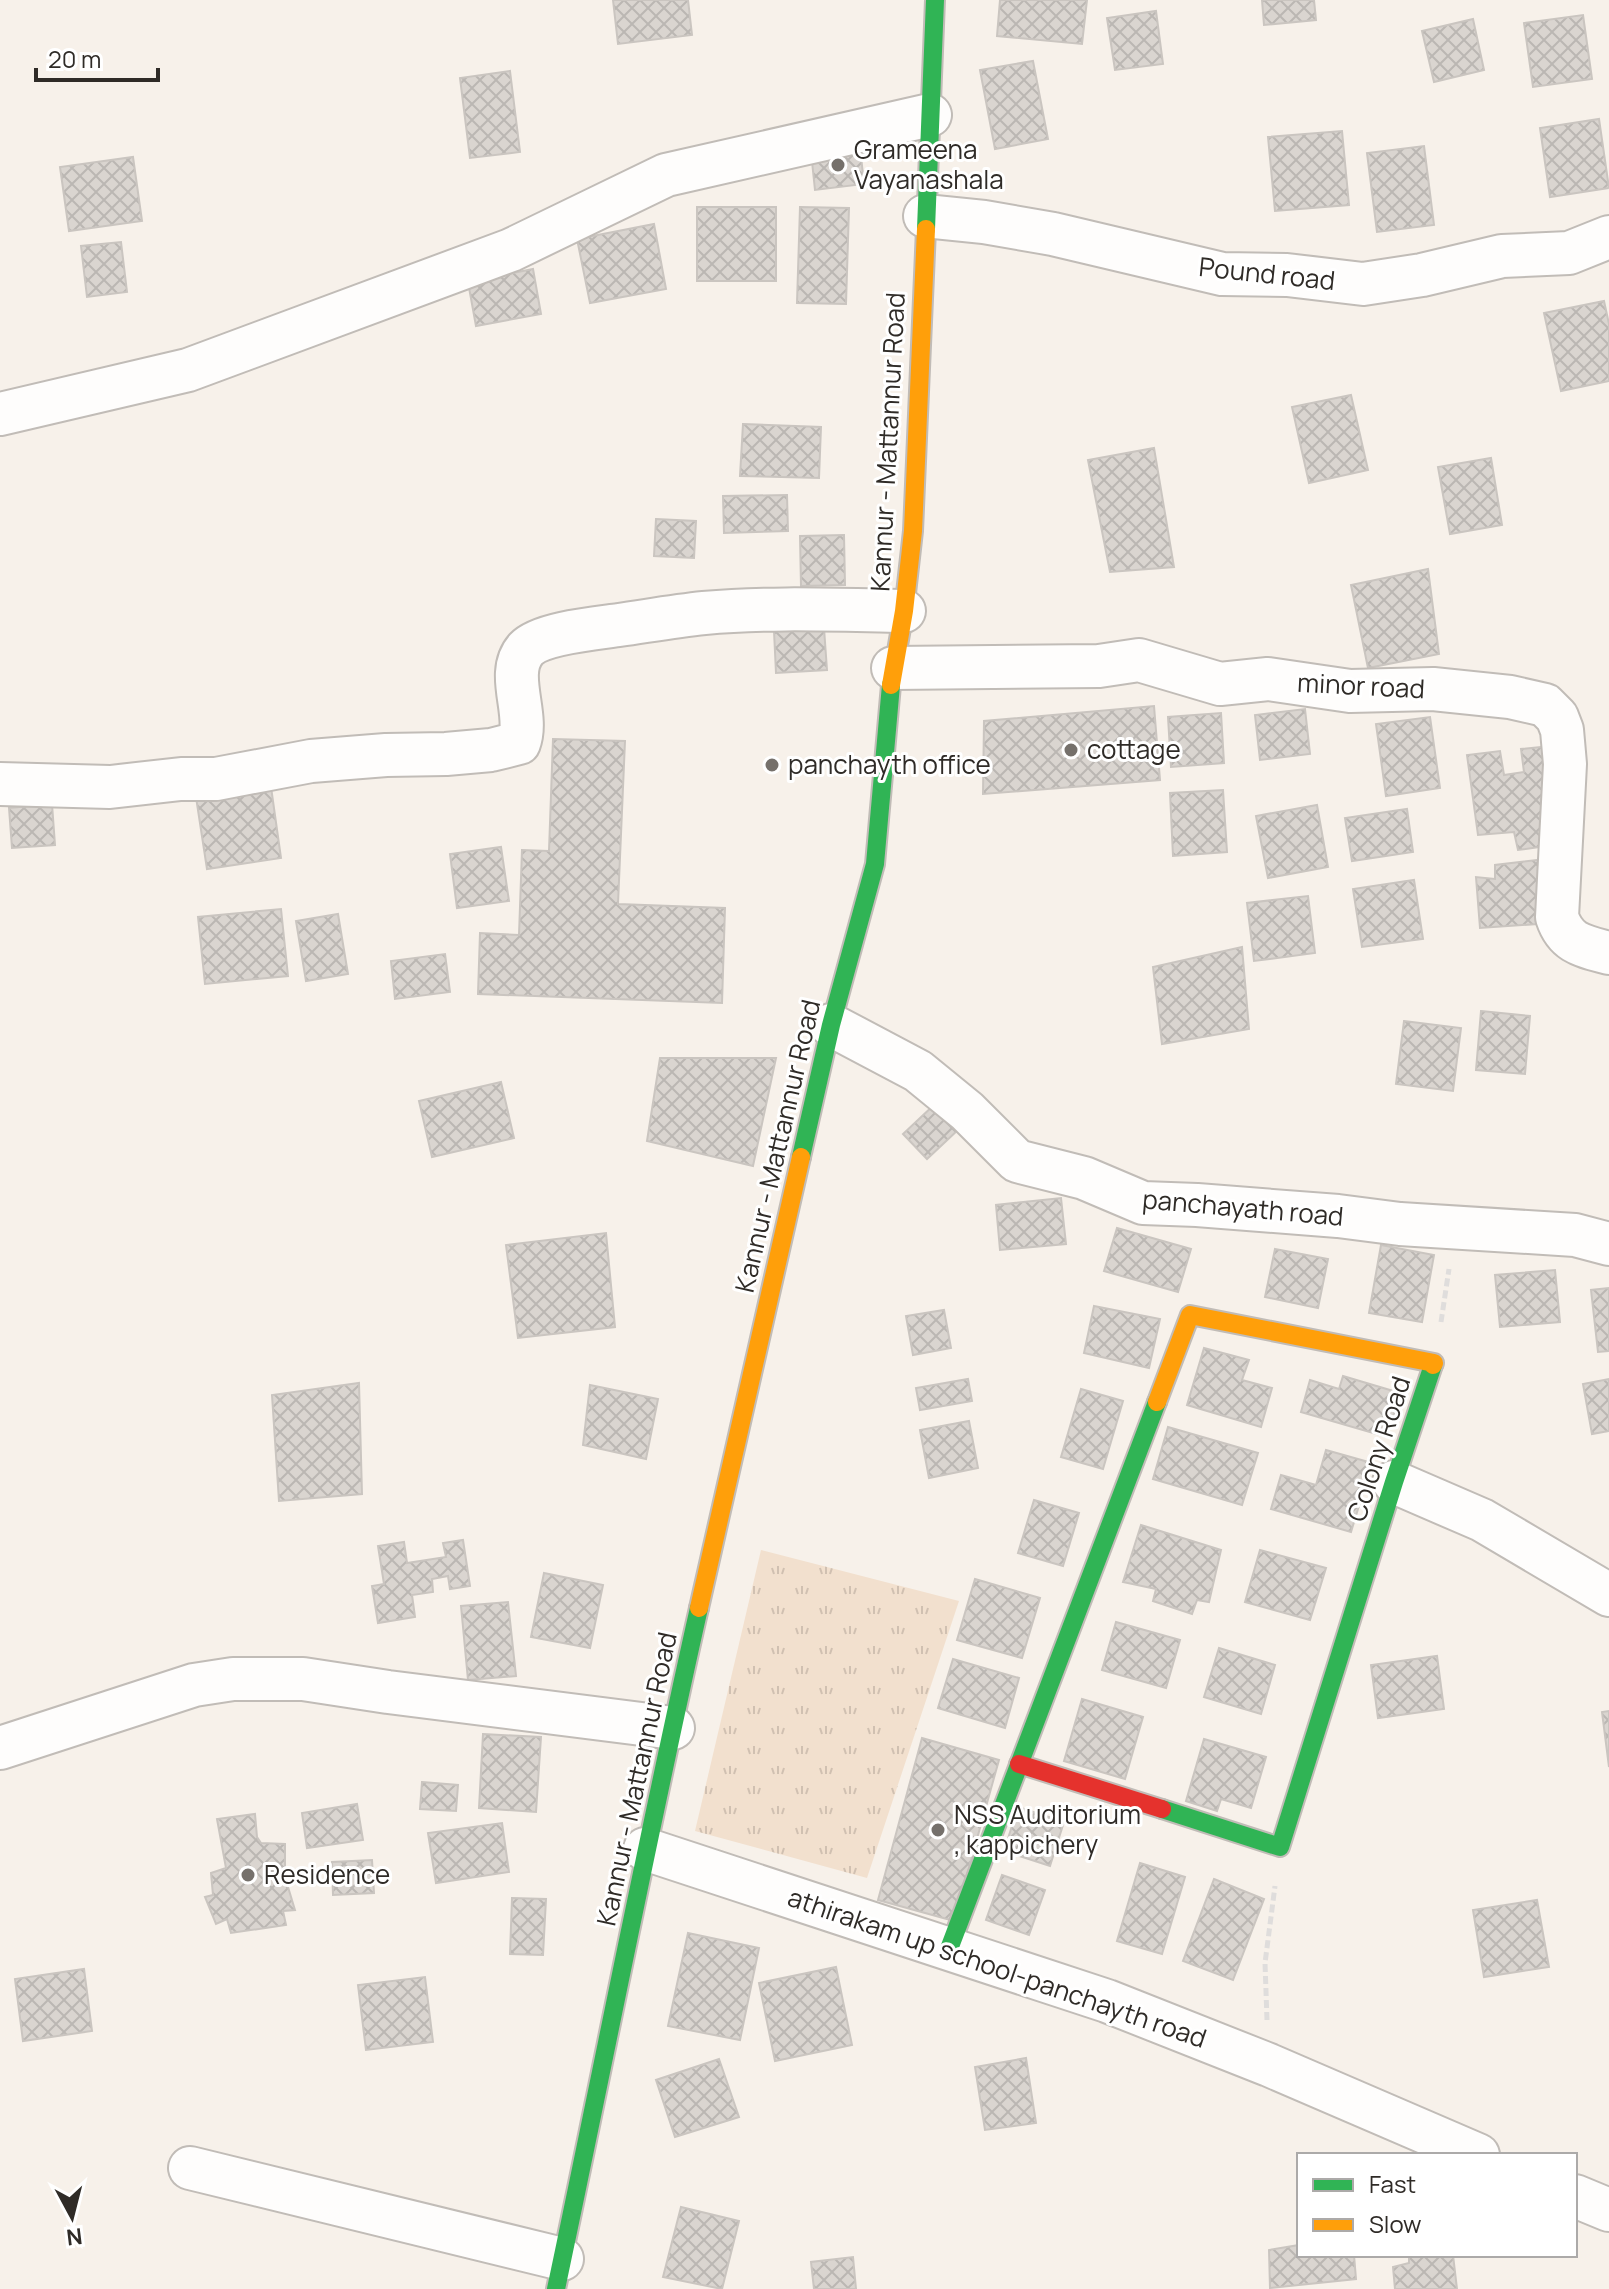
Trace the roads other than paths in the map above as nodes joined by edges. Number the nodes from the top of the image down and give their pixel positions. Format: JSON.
{"nodes":[{"id":1,"x":935,"y":0,"type":"edge"},
{"id":2,"x":930,"y":115,"type":"junction"},
{"id":3,"x":925,"y":216,"type":"junction"},
{"id":4,"x":1609,"y":237,"type":"edge"},
{"id":5,"x":0,"y":414,"type":"edge"},
{"id":6,"x":904,"y":611,"type":"junction"},
{"id":7,"x":893,"y":668,"type":"junction"},
{"id":8,"x":0,"y":784,"type":"edge"},
{"id":9,"x":1609,"y":953,"type":"edge"},
{"id":10,"x":831,"y":1025,"type":"junction"},
{"id":11,"x":1609,"y":1244,"type":"edge"},
{"id":12,"x":1394,"y":1482,"type":"junction"},
{"id":13,"x":1609,"y":1595,"type":"edge"},
{"id":14,"x":673,"y":1728,"type":"junction"},
{"id":15,"x":0,"y":1748,"type":"edge"},
{"id":16,"x":1019,"y":1764,"type":"junction"},
{"id":17,"x":645,"y":1849,"type":"junction"},
{"id":18,"x":949,"y":1949,"type":"junction"},
{"id":19,"x":1473,"y":2153,"type":"edge"},
{"id":20,"x":190,"y":2168,"type":"dead end"},
{"id":21,"x":1577,"y":2197,"type":"edge"},
{"id":22,"x":1609,"y":2210,"type":"edge"},
{"id":23,"x":559,"y":2274,"type":"edge"}],
"edges":[{"from":1,"to":2,"type":"main road","name":"Kannur - Mattannur Road"},
{"from":2,"to":3,"type":"main road","name":"Kannur - Mattannur Road"},
{"from":2,"to":5,"type":"street"},
{"from":3,"to":4,"type":"street","name":"Pound road"},
{"from":3,"to":6,"type":"main road","name":"Kannur - Mattannur Road"},
{"from":6,"to":7,"type":"main road","name":"Kannur - Mattannur Road"},
{"from":6,"to":8,"type":"street"},
{"from":7,"to":9,"type":"street","name":"minor road"},
{"from":7,"to":10,"type":"main road","name":"Kannur - Mattannur Road"},
{"from":10,"to":11,"type":"street","name":"panchayath road"},
{"from":10,"to":14,"type":"main road","name":"Kannur - Mattannur Road"},
{"from":12,"to":13,"type":"street"},
{"from":12,"to":16,"type":"main road","name":"Colony Road"},
{"from":12,"to":16,"type":"main road","name":"Colony Road"},
{"from":14,"to":15,"type":"street"},
{"from":14,"to":17,"type":"main road","name":"Kannur - Mattannur Road"},
{"from":16,"to":18,"type":"main road","name":"Colony Road"},
{"from":17,"to":18,"type":"street","name":"athirakam up school-panchayth road"},
{"from":17,"to":23,"type":"main road","name":"Kannur - Mattannur Road"},
{"from":18,"to":19,"type":"street","name":"athirakam up school-panchayth road"},
{"from":20,"to":23,"type":"street"},
{"from":21,"to":22,"type":"street"}]}
